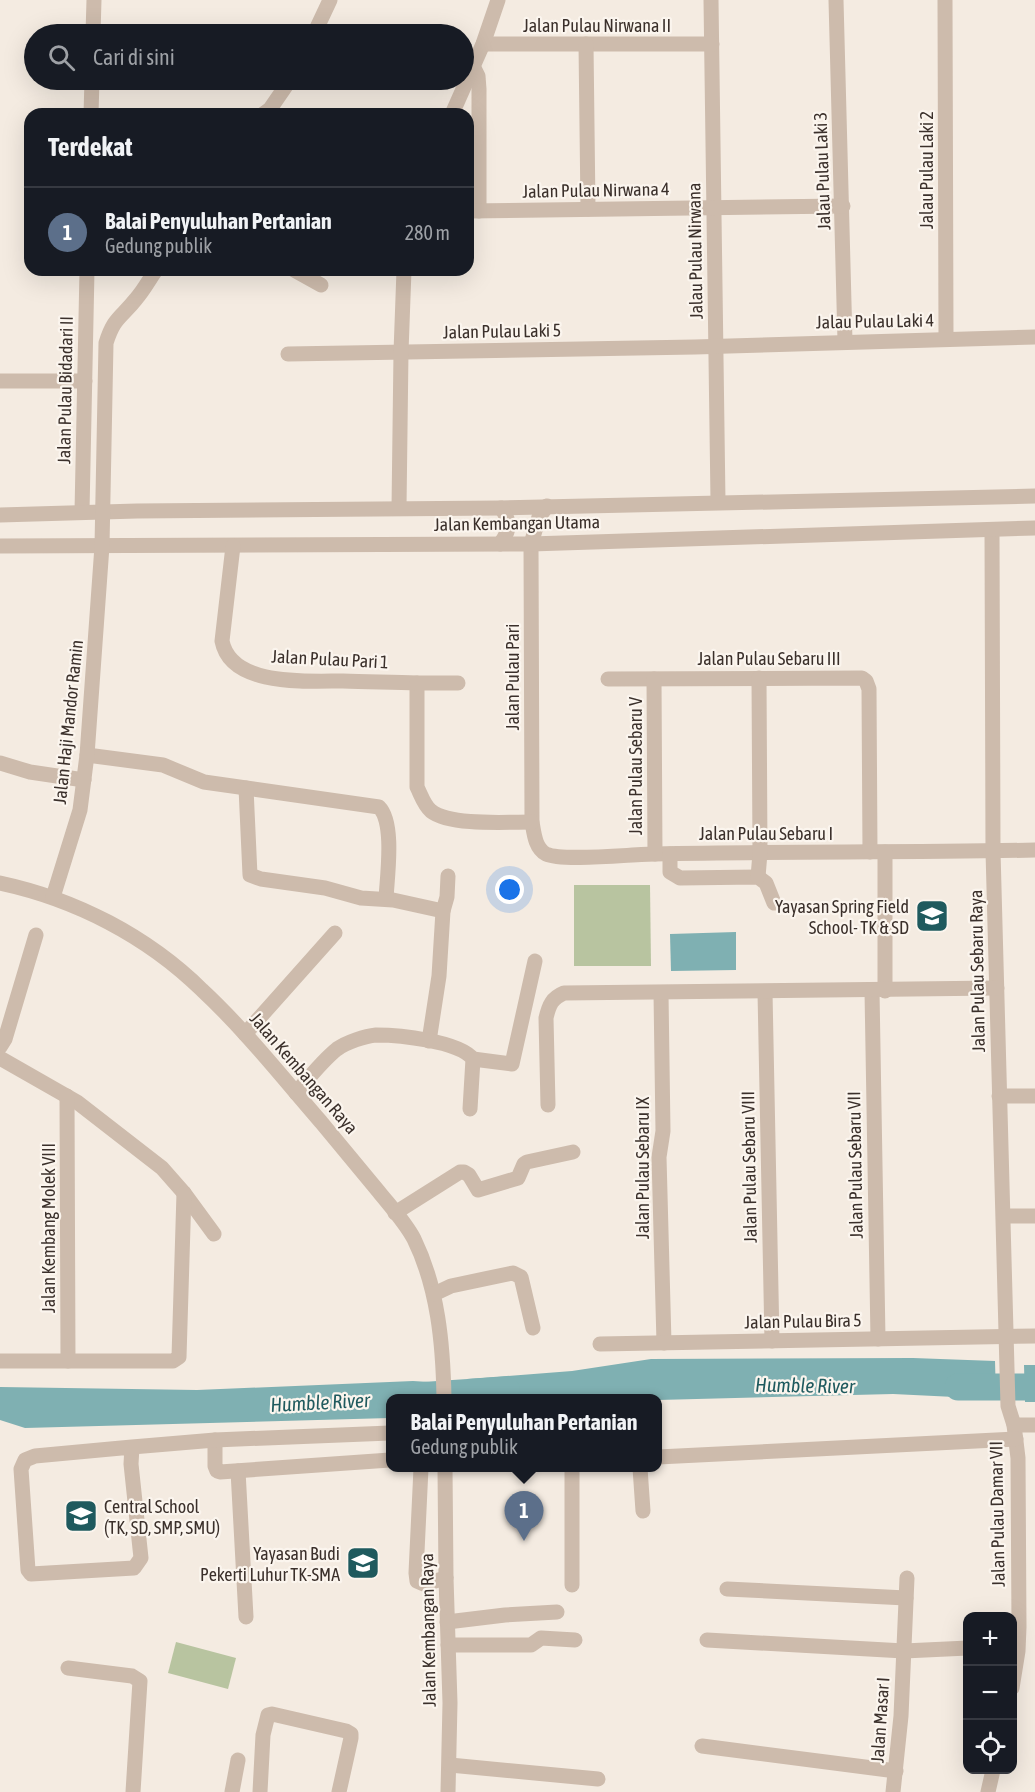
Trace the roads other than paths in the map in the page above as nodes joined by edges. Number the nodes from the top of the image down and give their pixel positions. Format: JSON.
{"nodes":[{"id":1,"x":94,"y":0,"type":"edge"},
{"id":2,"x":329,"y":0,"type":"edge"},
{"id":3,"x":498,"y":0,"type":"edge"},
{"id":4,"x":711,"y":0,"type":"edge"},
{"id":5,"x":836,"y":0,"type":"edge"},
{"id":6,"x":945,"y":0,"type":"edge"},
{"id":7,"x":93,"y":24,"type":"edge"},
{"id":8,"x":318,"y":24,"type":"edge"},
{"id":9,"x":483,"y":44,"type":"junction"},
{"id":10,"x":586,"y":44,"type":"junction"},
{"id":11,"x":712,"y":44,"type":"junction"},
{"id":12,"x":474,"y":64,"type":"edge"},
{"id":13,"x":474,"y":68,"type":"edge"},
{"id":14,"x":92,"y":90,"type":"edge"},
{"id":15,"x":283,"y":90,"type":"edge"},
{"id":16,"x":462,"y":90,"type":"edge"},
{"id":17,"x":91,"y":108,"type":"edge"},
{"id":18,"x":271,"y":108,"type":"edge"},
{"id":19,"x":455,"y":108,"type":"edge"},
{"id":20,"x":474,"y":191,"type":"edge"},
{"id":21,"x":843,"y":206,"type":"junction"},
{"id":22,"x":714,"y":208,"type":"junction"},
{"id":23,"x":588,"y":209,"type":"junction"},
{"id":24,"x":474,"y":211,"type":"edge"},
{"id":25,"x":87,"y":276,"type":"edge"},
{"id":26,"x":152,"y":276,"type":"edge"},
{"id":27,"x":305,"y":276,"type":"edge"},
{"id":28,"x":404,"y":276,"type":"edge"},
{"id":29,"x":321,"y":285,"type":"dead end"},
{"id":30,"x":1035,"y":337,"type":"edge"},
{"id":31,"x":946,"y":339,"type":"junction"},
{"id":32,"x":845,"y":341,"type":"junction"},
{"id":33,"x":716,"y":346,"type":"junction"},
{"id":34,"x":401,"y":352,"type":"junction"},
{"id":35,"x":288,"y":354,"type":"dead end"},
{"id":36,"x":0,"y":381,"type":"edge"},
{"id":37,"x":85,"y":381,"type":"junction"},
{"id":38,"x":1035,"y":496,"type":"edge"},
{"id":39,"x":718,"y":501,"type":"junction"},
{"id":40,"x":547,"y":506,"type":"junction"},
{"id":41,"x":399,"y":508,"type":"junction"},
{"id":42,"x":501,"y":508,"type":"junction"},
{"id":43,"x":82,"y":512,"type":"junction"},
{"id":44,"x":103,"y":512,"type":"junction"},
{"id":45,"x":0,"y":515,"type":"edge"},
{"id":46,"x":1035,"y":528,"type":"edge"},
{"id":47,"x":992,"y":530,"type":"junction"},
{"id":48,"x":500,"y":544,"type":"junction"},
{"id":49,"x":531,"y":544,"type":"junction"},
{"id":50,"x":0,"y":546,"type":"edge"},
{"id":51,"x":102,"y":546,"type":"junction"},
{"id":52,"x":233,"y":546,"type":"junction"},
{"id":53,"x":759,"y":678,"type":"junction"},
{"id":54,"x":608,"y":679,"type":"dead end"},
{"id":55,"x":654,"y":679,"type":"junction"},
{"id":56,"x":417,"y":682,"type":"junction"},
{"id":57,"x":458,"y":683,"type":"dead end"},
{"id":58,"x":87,"y":755,"type":"junction"},
{"id":59,"x":0,"y":763,"type":"edge"},
{"id":60,"x":84,"y":780,"type":"junction"},
{"id":61,"x":246,"y":788,"type":"junction"},
{"id":62,"x":528,"y":822,"type":"junction"},
{"id":63,"x":540,"y":850,"type":"joint"},
{"id":64,"x":1035,"y":850,"type":"edge"},
{"id":65,"x":993,"y":851,"type":"junction"},
{"id":66,"x":878,"y":852,"type":"junction"},
{"id":67,"x":760,"y":853,"type":"junction"},
{"id":68,"x":662,"y":854,"type":"junction"},
{"id":69,"x":448,"y":876,"type":"dead end"},
{"id":70,"x":758,"y":877,"type":"junction"},
{"id":71,"x":0,"y":883,"type":"edge"},
{"id":72,"x":53,"y":897,"type":"junction"},
{"id":73,"x":386,"y":899,"type":"junction"},
{"id":74,"x":774,"y":903,"type":"dead end"},
{"id":75,"x":443,"y":911,"type":"junction"},
{"id":76,"x":335,"y":933,"type":"dead end"},
{"id":77,"x":36,"y":935,"type":"dead end"},
{"id":78,"x":535,"y":961,"type":"dead end"},
{"id":79,"x":997,"y":988,"type":"junction"},
{"id":80,"x":878,"y":991,"type":"junction"},
{"id":81,"x":765,"y":992,"type":"junction"},
{"id":82,"x":661,"y":993,"type":"junction"},
{"id":83,"x":245,"y":1034,"type":"junction"},
{"id":84,"x":429,"y":1041,"type":"junction"},
{"id":85,"x":0,"y":1047,"type":"edge"},
{"id":86,"x":0,"y":1058,"type":"edge"},
{"id":87,"x":473,"y":1059,"type":"junction"},
{"id":88,"x":296,"y":1093,"type":"junction"},
{"id":89,"x":68,"y":1096,"type":"junction"},
{"id":90,"x":999,"y":1096,"type":"junction"},
{"id":91,"x":1035,"y":1096,"type":"edge"},
{"id":92,"x":548,"y":1105,"type":"dead end"},
{"id":93,"x":470,"y":1109,"type":"dead end"},
{"id":94,"x":573,"y":1152,"type":"dead end"},
{"id":95,"x":184,"y":1192,"type":"junction"},
{"id":96,"x":396,"y":1213,"type":"junction"},
{"id":97,"x":1004,"y":1216,"type":"junction"},
{"id":98,"x":1035,"y":1216,"type":"edge"},
{"id":99,"x":214,"y":1233,"type":"dead end"},
{"id":100,"x":434,"y":1294,"type":"junction"},
{"id":101,"x":533,"y":1328,"type":"dead end"},
{"id":102,"x":1035,"y":1336,"type":"edge"},
{"id":103,"x":878,"y":1339,"type":"junction"},
{"id":104,"x":772,"y":1341,"type":"junction"},
{"id":105,"x":1007,"y":1342,"type":"junction"},
{"id":106,"x":663,"y":1343,"type":"junction"},
{"id":107,"x":600,"y":1344,"type":"dead end"},
{"id":108,"x":0,"y":1361,"type":"edge"},
{"id":109,"x":68,"y":1361,"type":"junction"},
{"id":110,"x":444,"y":1394,"type":"edge"},
{"id":111,"x":1012,"y":1420,"type":"junction"},
{"id":112,"x":1035,"y":1425,"type":"edge"},
{"id":113,"x":386,"y":1433,"type":"edge"},
{"id":114,"x":215,"y":1440,"type":"junction"},
{"id":115,"x":132,"y":1447,"type":"junction"},
{"id":116,"x":662,"y":1456,"type":"edge"},
{"id":117,"x":386,"y":1460,"type":"edge"},
{"id":118,"x":238,"y":1471,"type":"junction"},
{"id":119,"x":421,"y":1472,"type":"edge"},
{"id":120,"x":445,"y":1472,"type":"edge"},
{"id":121,"x":572,"y":1472,"type":"edge"},
{"id":122,"x":640,"y":1472,"type":"edge"},
{"id":123,"x":643,"y":1511,"type":"dead end"},
{"id":124,"x":446,"y":1578,"type":"junction"},
{"id":125,"x":906,"y":1578,"type":"dead end"},
{"id":126,"x":572,"y":1585,"type":"dead end"},
{"id":127,"x":727,"y":1589,"type":"dead end"},
{"id":128,"x":906,"y":1598,"type":"junction"},
{"id":129,"x":557,"y":1612,"type":"dead end"},
{"id":130,"x":246,"y":1617,"type":"dead end"},
{"id":131,"x":447,"y":1622,"type":"junction"},
{"id":132,"x":575,"y":1640,"type":"dead end"},
{"id":133,"x":707,"y":1640,"type":"dead end"},
{"id":134,"x":448,"y":1645,"type":"junction"},
{"id":135,"x":963,"y":1648,"type":"edge"},
{"id":136,"x":904,"y":1651,"type":"junction"},
{"id":137,"x":1016,"y":1666,"type":"edge"},
{"id":138,"x":68,"y":1668,"type":"dead end"},
{"id":139,"x":702,"y":1746,"type":"dead end"},
{"id":140,"x":238,"y":1760,"type":"dead end"},
{"id":141,"x":450,"y":1765,"type":"junction"},
{"id":142,"x":897,"y":1771,"type":"junction"},
{"id":143,"x":992,"y":1774,"type":"edge"},
{"id":144,"x":598,"y":1779,"type":"dead end"},
{"id":145,"x":133,"y":1792,"type":"edge"},
{"id":146,"x":232,"y":1792,"type":"edge"},
{"id":147,"x":260,"y":1792,"type":"edge"},
{"id":148,"x":339,"y":1792,"type":"edge"},
{"id":149,"x":448,"y":1792,"type":"edge"},
{"id":150,"x":893,"y":1792,"type":"edge"},
{"id":151,"x":988,"y":1792,"type":"edge"}],
"edges":[{"from":1,"to":7,"type":"street"},
{"from":2,"to":8,"type":"street"},
{"from":3,"to":9,"type":"street"},
{"from":4,"to":11,"type":"street","name":"Jalau Pulau Nirwana"},
{"from":5,"to":21,"type":"street","name":"Jalau Pulau Laki 3"},
{"from":6,"to":31,"type":"street","name":"Jalau Pulau Laki 2"},
{"from":9,"to":10,"type":"street","name":"Jalan Pulau Nirwana II"},
{"from":9,"to":12,"type":"street"},
{"from":10,"to":11,"type":"street","name":"Jalan Pulau Nirwana II"},
{"from":10,"to":23,"type":"street"},
{"from":11,"to":22,"type":"street","name":"Jalau Pulau Nirwana"},
{"from":13,"to":20,"type":"street"},
{"from":14,"to":17,"type":"street"},
{"from":15,"to":18,"type":"street"},
{"from":16,"to":19,"type":"street"},
{"from":21,"to":22,"type":"street","name":"Jalan Pulau Nirwana 4"},
{"from":21,"to":32,"type":"street","name":"Jalau Pulau Laki 3"},
{"from":22,"to":23,"type":"street","name":"Jalan Pulau Nirwana 4"},
{"from":22,"to":33,"type":"street","name":"Jalau Pulau Nirwana"},
{"from":23,"to":24,"type":"street","name":"Jalan Pulau Nirwana 4"},
{"from":25,"to":37,"type":"street","name":"Jalan Pulau Bidadari II"},
{"from":26,"to":44,"type":"street","name":"Jalan Haji Mandor Ramin"},
{"from":27,"to":29,"type":"street"},
{"from":28,"to":34,"type":"street"},
{"from":30,"to":31,"type":"street","name":"Jalau Pulau Laki 4"},
{"from":31,"to":32,"type":"street","name":"Jalau Pulau Laki 4"},
{"from":32,"to":33,"type":"street","name":"Jalau Pulau Laki 4"},
{"from":33,"to":34,"type":"street","name":"Jalan Pulau Laki 5"},
{"from":33,"to":39,"type":"street","name":"Jalau Pulau Nirwana"},
{"from":34,"to":35,"type":"street","name":"Jalan Pulau Laki 5"},
{"from":34,"to":41,"type":"street"},
{"from":36,"to":37,"type":"street"},
{"from":37,"to":43,"type":"street","name":"Jalan Pulau Bidadari II"},
{"from":38,"to":39,"type":"street","name":"Jalan Kembangan Utama"},
{"from":39,"to":40,"type":"street","name":"Jalan Kembangan Utama"},
{"from":40,"to":42,"type":"street","name":"Jalan Kembangan Utama"},
{"from":40,"to":49,"type":"street","name":"Jalan Pulau Pari"},
{"from":41,"to":42,"type":"street","name":"Jalan Kembangan Utama"},
{"from":41,"to":44,"type":"street","name":"Jalan Kembangan Utama"},
{"from":42,"to":48,"type":"street"},
{"from":43,"to":44,"type":"street","name":"Jalan Kembangan Utama"},
{"from":43,"to":45,"type":"street","name":"Jalan Kembangan Utama"},
{"from":44,"to":51,"type":"street","name":"Jalan Haji Mandor Ramin"},
{"from":46,"to":47,"type":"street","name":"Jalan Kembangan Utama"},
{"from":47,"to":49,"type":"street","name":"Jalan Kembangan Utama"},
{"from":47,"to":65,"type":"street","name":"Jalan Pulau Sebaru Raya"},
{"from":48,"to":49,"type":"street","name":"Jalan Kembangan Utama"},
{"from":48,"to":52,"type":"street","name":"Jalan Kembangan Utama"},
{"from":49,"to":62,"type":"street","name":"Jalan Pulau Pari"},
{"from":50,"to":51,"type":"street","name":"Jalan Kembangan Utama"},
{"from":51,"to":52,"type":"street","name":"Jalan Kembangan Utama"},
{"from":51,"to":58,"type":"street","name":"Jalan Haji Mandor Ramin"},
{"from":52,"to":56,"type":"street","name":"Jalan Pulau Pari 1"},
{"from":53,"to":55,"type":"street","name":"Jalan Pulau Sebaru III"},
{"from":53,"to":66,"type":"street","name":"Jalan Pulau Sebaru III"},
{"from":53,"to":67,"type":"street"},
{"from":54,"to":55,"type":"street","name":"Jalan Pulau Sebaru III"},
{"from":55,"to":68,"type":"street","name":"Jalan Pulau Sebaru V"},
{"from":56,"to":57,"type":"street","name":"Jalan Pulau Pari 1"},
{"from":56,"to":62,"type":"street"},
{"from":58,"to":60,"type":"street","name":"Jalan Haji Mandor Ramin"},
{"from":58,"to":61,"type":"street"},
{"from":59,"to":60,"type":"street"},
{"from":60,"to":72,"type":"street","name":"Jalan Haji Mandor Ramin"},
{"from":61,"to":73,"type":"street"},
{"from":61,"to":73,"type":"street"},
{"from":62,"to":63,"type":"street","name":"Jalan Pulau Pari"},
{"from":63,"to":68,"type":"street","name":"Jalan Pulau Sebaru I"},
{"from":64,"to":65,"type":"street","name":"Jalan Pulau Sebaru I"},
{"from":65,"to":66,"type":"street","name":"Jalan Pulau Sebaru I"},
{"from":65,"to":79,"type":"street","name":"Jalan Pulau Sebaru Raya"},
{"from":66,"to":67,"type":"street","name":"Jalan Pulau Sebaru I"},
{"from":66,"to":80,"type":"street","name":"Jalan Pulau Sebaru VII"},
{"from":67,"to":68,"type":"street","name":"Jalan Pulau Sebaru I"},
{"from":67,"to":70,"type":"street"},
{"from":68,"to":70,"type":"street"},
{"from":69,"to":75,"type":"street"},
{"from":70,"to":74,"type":"street"},
{"from":71,"to":72,"type":"street","name":"Jalan Kembangan Raya"},
{"from":72,"to":83,"type":"street","name":"Jalan Kembangan Raya"},
{"from":73,"to":75,"type":"street"},
{"from":75,"to":84,"type":"street"},
{"from":76,"to":83,"type":"street"},
{"from":77,"to":85,"type":"street"},
{"from":78,"to":87,"type":"street"},
{"from":79,"to":80,"type":"street"},
{"from":79,"to":90,"type":"street","name":"Jalan Pulau Sebaru Raya"},
{"from":80,"to":81,"type":"street"},
{"from":80,"to":103,"type":"street","name":"Jalan Pulau Sebaru VII"},
{"from":81,"to":82,"type":"street"},
{"from":81,"to":104,"type":"street","name":"Jalan Pulau Sebaru VIII"},
{"from":82,"to":92,"type":"street"},
{"from":82,"to":106,"type":"street","name":"Jalan Pulau Sebaru IX"},
{"from":83,"to":88,"type":"street","name":"Jalan Kembangan Raya"},
{"from":84,"to":87,"type":"street"},
{"from":84,"to":88,"type":"street"},
{"from":86,"to":89,"type":"street"},
{"from":87,"to":93,"type":"street"},
{"from":88,"to":96,"type":"street","name":"Jalan Kembangan Raya"},
{"from":89,"to":95,"type":"street"},
{"from":89,"to":109,"type":"street","name":"Jalan Kembang Molek VIII"},
{"from":90,"to":91,"type":"street"},
{"from":90,"to":97,"type":"street","name":"Jalan Pulau Sebaru Raya"},
{"from":94,"to":96,"type":"street"},
{"from":95,"to":99,"type":"street"},
{"from":95,"to":109,"type":"street"},
{"from":96,"to":100,"type":"street","name":"Jalan Kembangan Raya"},
{"from":97,"to":98,"type":"street"},
{"from":97,"to":105,"type":"street","name":"Jalan Pulau Sebaru Raya"},
{"from":100,"to":101,"type":"street"},
{"from":100,"to":110,"type":"street","name":"Jalan Kembangan Raya"},
{"from":102,"to":105,"type":"street","name":"Jalan Pulau Bira 5"},
{"from":103,"to":104,"type":"street","name":"Jalan Pulau Bira 5"},
{"from":103,"to":105,"type":"street","name":"Jalan Pulau Bira 5"},
{"from":104,"to":106,"type":"street","name":"Jalan Pulau Bira 5"},
{"from":105,"to":111,"type":"street","name":"Jalan Pulau Sebaru Raya"},
{"from":106,"to":107,"type":"street","name":"Jalan Pulau Bira 5"},
{"from":108,"to":109,"type":"street"},
{"from":111,"to":112,"type":"street"},
{"from":111,"to":116,"type":"street"},
{"from":111,"to":137,"type":"street","name":"Jalan Pulau Damar VII"},
{"from":113,"to":114,"type":"street"},
{"from":114,"to":115,"type":"street"},
{"from":114,"to":118,"type":"street"},
{"from":115,"to":115,"type":"street"},
{"from":117,"to":118,"type":"street"},
{"from":118,"to":130,"type":"street"},
{"from":119,"to":124,"type":"street"},
{"from":120,"to":124,"type":"street","name":"Jalan Kembangan Raya"},
{"from":121,"to":126,"type":"street"},
{"from":122,"to":123,"type":"street"},
{"from":124,"to":131,"type":"street","name":"Jalan Kembangan Raya"},
{"from":125,"to":128,"type":"street","name":"Jalan Masar I"},
{"from":127,"to":128,"type":"street"},
{"from":128,"to":136,"type":"street","name":"Jalan Masar I"},
{"from":129,"to":131,"type":"street"},
{"from":131,"to":134,"type":"street","name":"Jalan Kembangan Raya"},
{"from":132,"to":134,"type":"street"},
{"from":133,"to":136,"type":"street"},
{"from":134,"to":141,"type":"street","name":"Jalan Kembangan Raya"},
{"from":135,"to":136,"type":"street"},
{"from":136,"to":142,"type":"street","name":"Jalan Masar I"},
{"from":138,"to":145,"type":"street"},
{"from":139,"to":142,"type":"street"},
{"from":140,"to":146,"type":"street"},
{"from":141,"to":144,"type":"street"},
{"from":141,"to":149,"type":"street","name":"Jalan Kembangan Raya"},
{"from":142,"to":150,"type":"street","name":"Jalan Masar I"},
{"from":143,"to":151,"type":"street"},
{"from":147,"to":148,"type":"street"}]}
